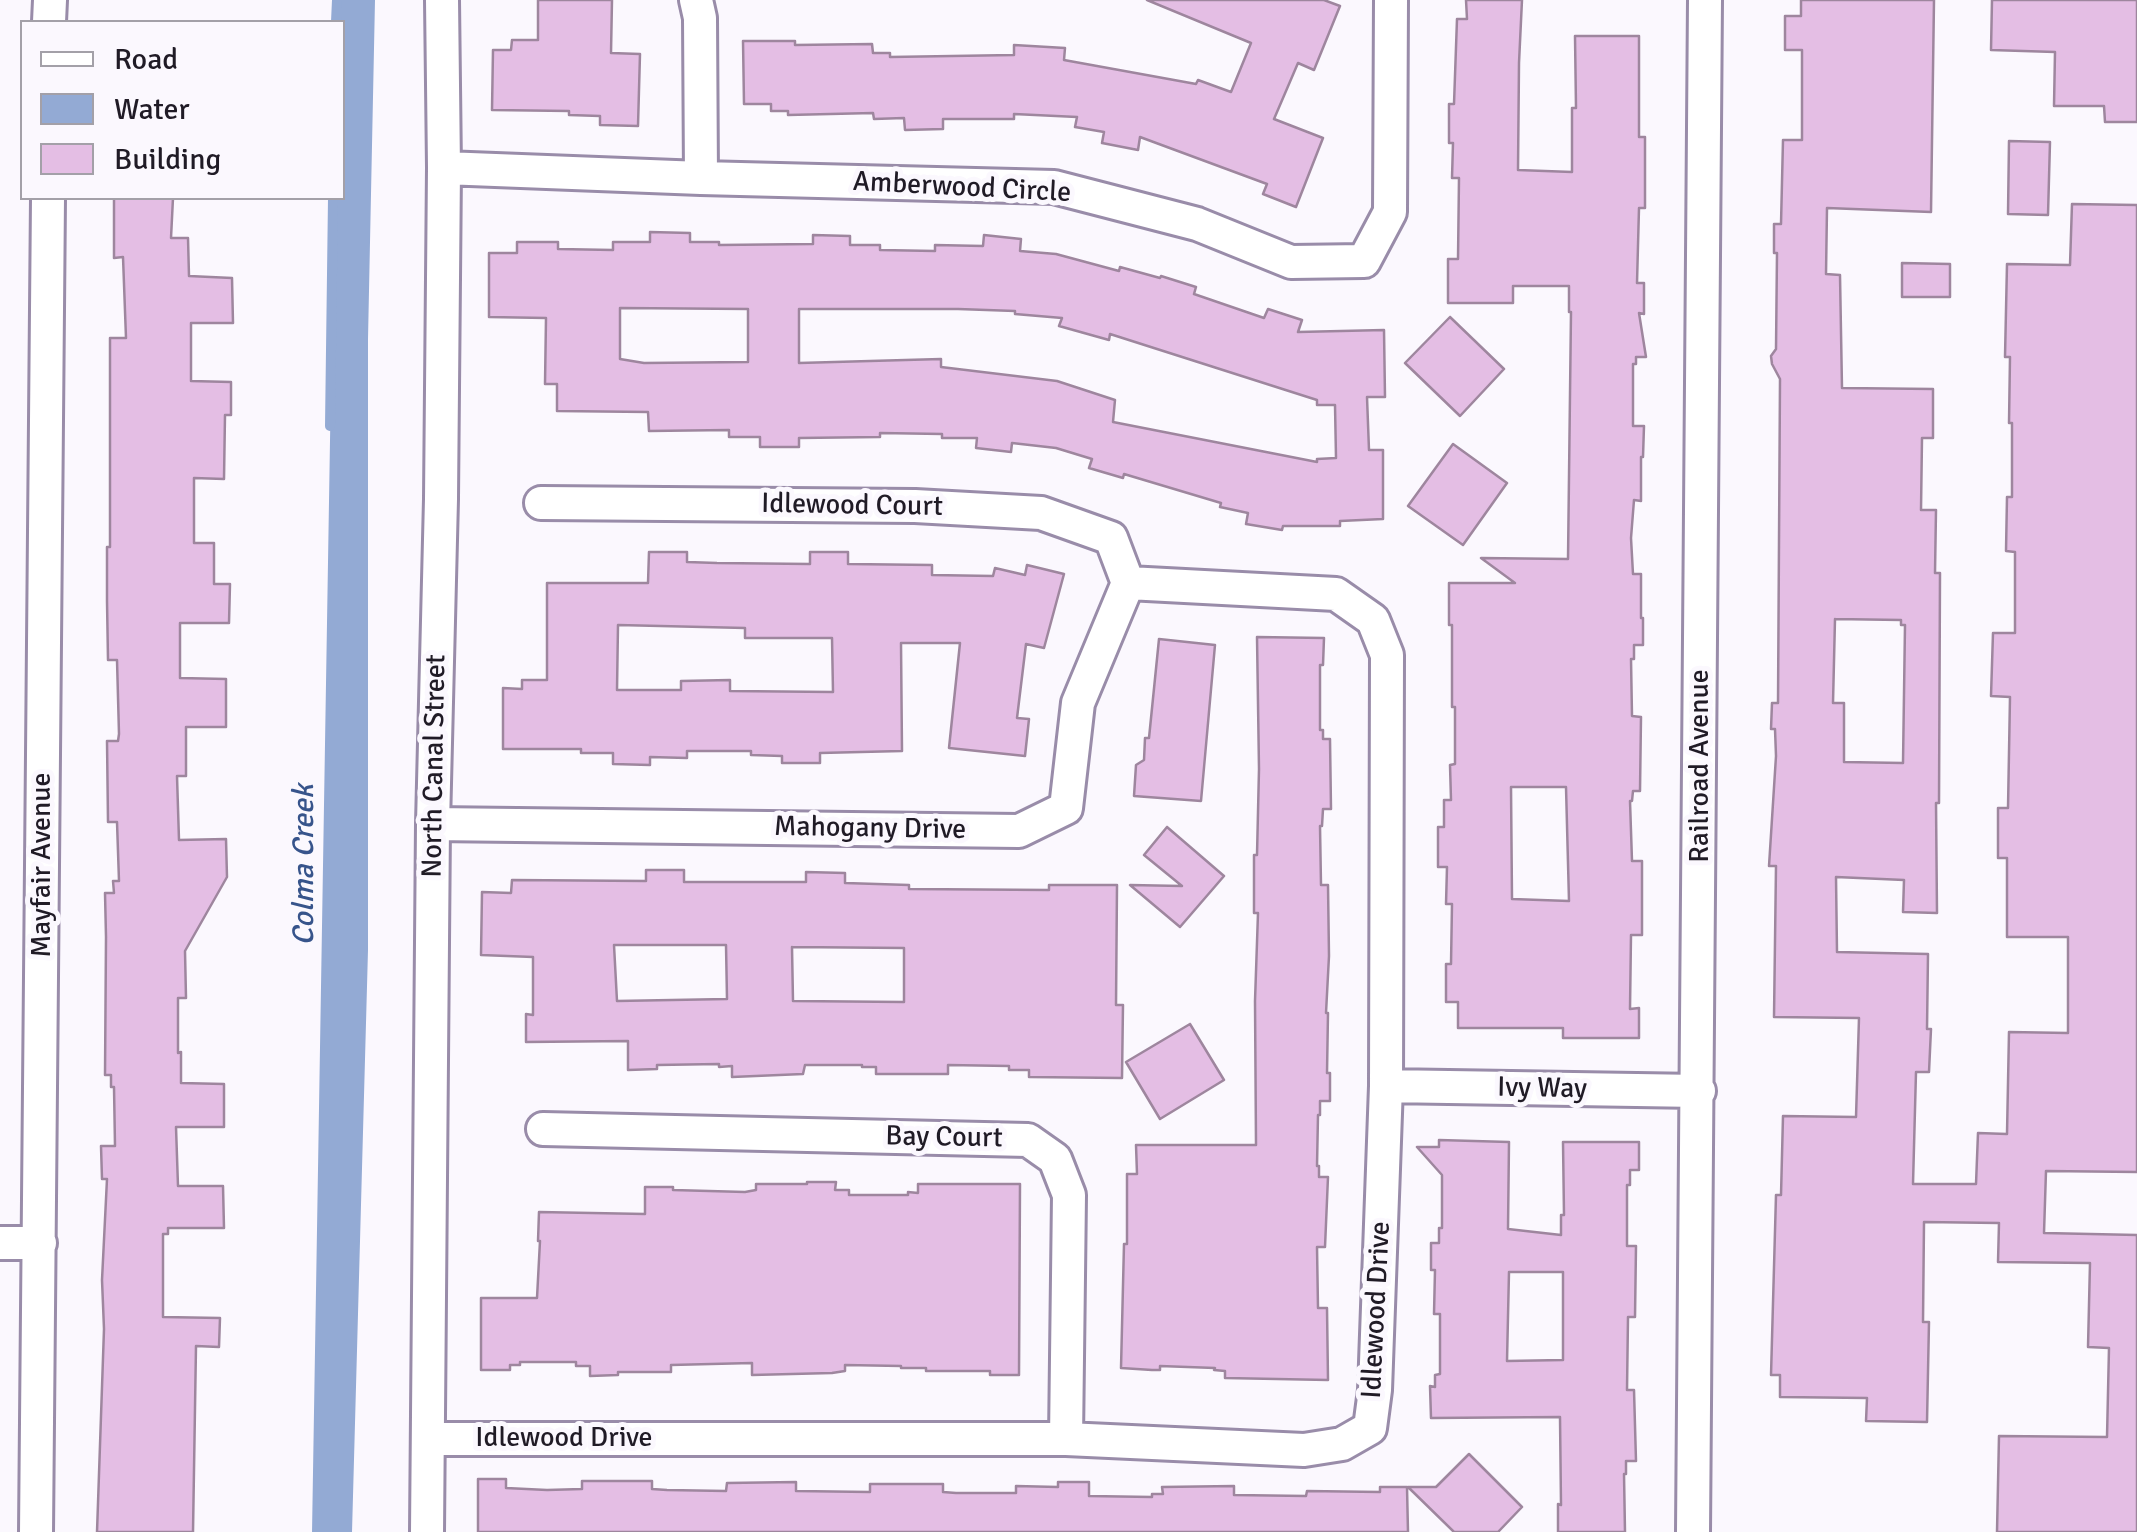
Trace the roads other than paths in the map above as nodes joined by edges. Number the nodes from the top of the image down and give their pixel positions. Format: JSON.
{"nodes":[{"id":1,"x":442,"y":0,"type":"edge"},
{"id":2,"x":696,"y":0,"type":"edge"},
{"id":3,"x":1392,"y":0,"type":"edge"},
{"id":4,"x":1705,"y":0,"type":"edge"},
{"id":5,"x":444,"y":168,"type":"junction"},
{"id":6,"x":701,"y":178,"type":"junction"},
{"id":7,"x":48,"y":200,"type":"edge"},
{"id":8,"x":540,"y":503,"type":"dead end"},
{"id":9,"x":1128,"y":583,"type":"junction"},
{"id":10,"x":433,"y":824,"type":"junction"},
{"id":11,"x":1386,"y":1086,"type":"junction"},
{"id":12,"x":1698,"y":1091,"type":"junction"},
{"id":13,"x":544,"y":1128,"type":"dead end"},
{"id":14,"x":0,"y":1243,"type":"edge"},
{"id":15,"x":40,"y":1243,"type":"junction"},
{"id":16,"x":428,"y":1438,"type":"junction"},
{"id":17,"x":1066,"y":1439,"type":"junction"},
{"id":18,"x":36,"y":1532,"type":"edge"},
{"id":19,"x":427,"y":1532,"type":"edge"},
{"id":20,"x":1694,"y":1532,"type":"edge"}],
"edges":[{"from":1,"to":5,"type":"street","name":"North Canal Street"},
{"from":2,"to":6,"type":"street"},
{"from":3,"to":6,"type":"street","name":"Amberwood Circle"},
{"from":4,"to":12,"type":"street","name":"Railroad Avenue"},
{"from":5,"to":6,"type":"street","name":"Amberwood Circle"},
{"from":5,"to":10,"type":"street","name":"North Canal Street"},
{"from":7,"to":15,"type":"street","name":"Mayfair Avenue"},
{"from":8,"to":9,"type":"street","name":"Idlewood Court"},
{"from":9,"to":10,"type":"street","name":"Mahogany Drive"},
{"from":9,"to":11,"type":"street","name":"Idlewood Drive"},
{"from":10,"to":16,"type":"street","name":"North Canal Street"},
{"from":11,"to":12,"type":"street","name":"Ivy Way"},
{"from":11,"to":17,"type":"street","name":"Idlewood Drive"},
{"from":12,"to":20,"type":"street","name":"Railroad Avenue"},
{"from":13,"to":17,"type":"street","name":"Bay Court"},
{"from":14,"to":15,"type":"street"},
{"from":15,"to":18,"type":"street","name":"Mayfair Avenue"},
{"from":16,"to":17,"type":"street","name":"Idlewood Drive"},
{"from":16,"to":19,"type":"street","name":"North Canal Street"}]}
